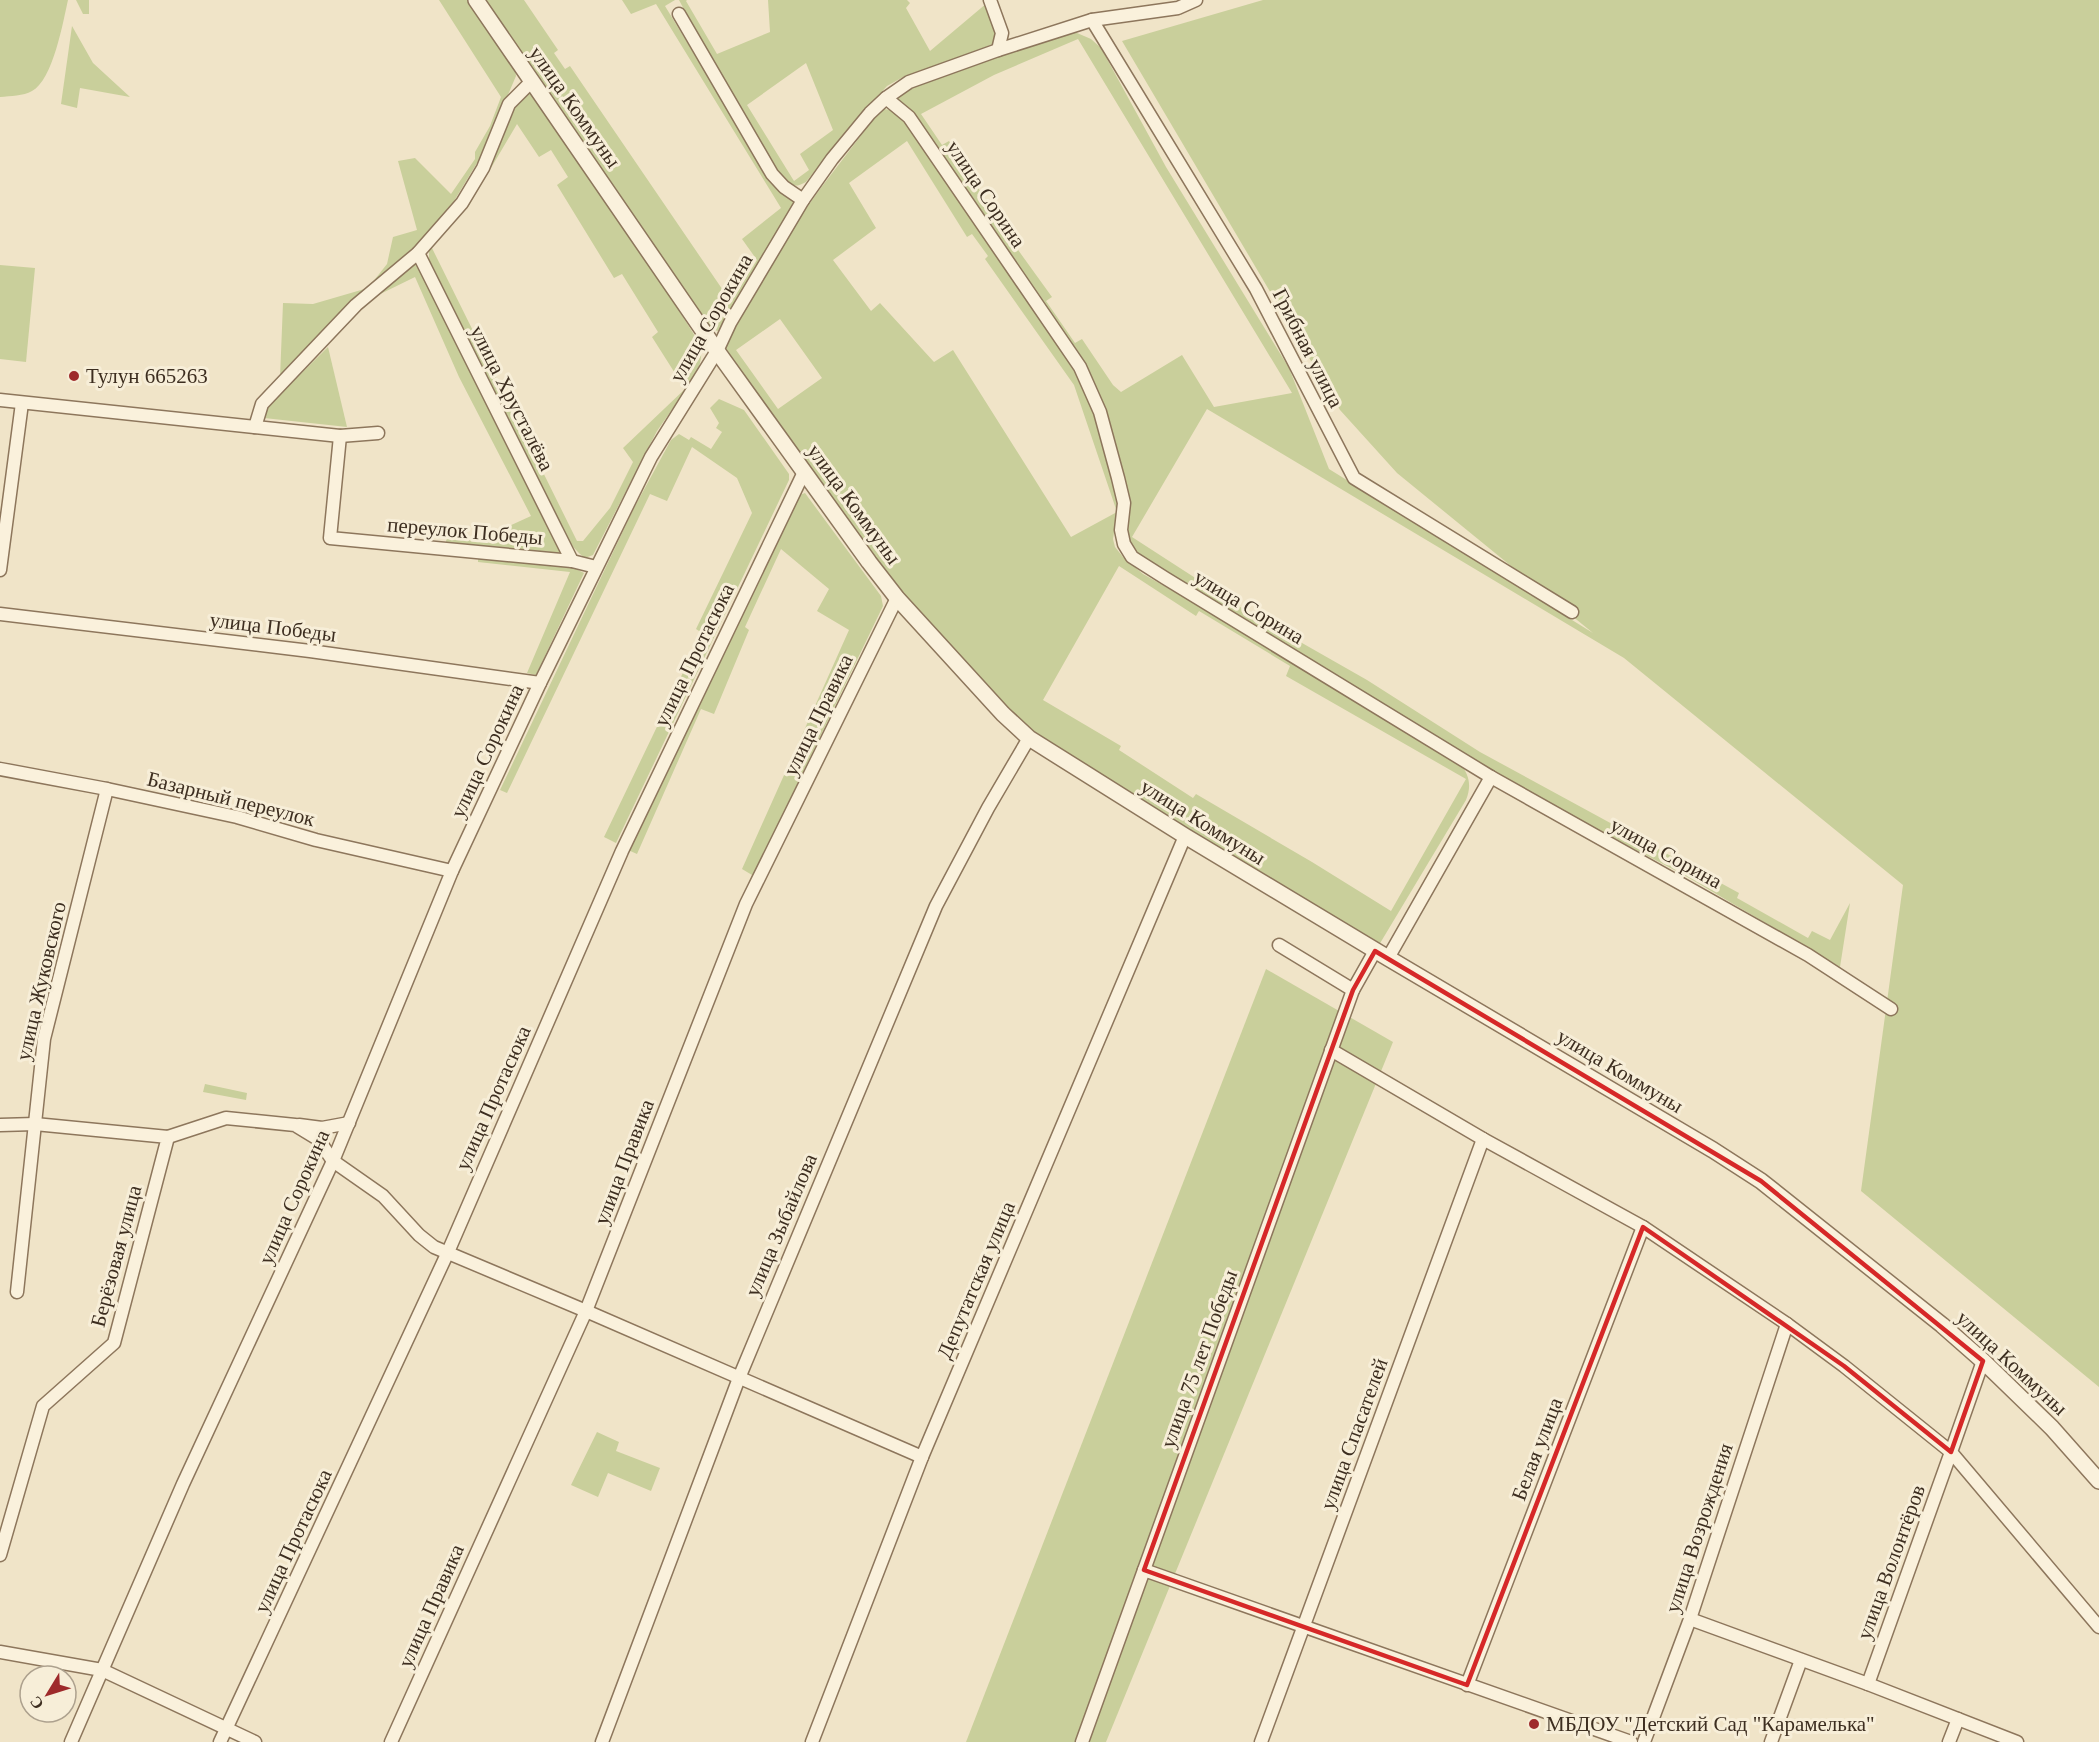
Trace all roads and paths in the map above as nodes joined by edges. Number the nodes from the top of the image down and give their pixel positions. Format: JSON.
{"nodes":[{"id":1,"x":476,"y":0,"type":"edge"},
{"id":2,"x":990,"y":0,"type":"edge"},
{"id":3,"x":1196,"y":0,"type":"edge"},
{"id":4,"x":679,"y":14,"type":"dead end"},
{"id":5,"x":1092,"y":20,"type":"junction"},
{"id":6,"x":998,"y":50,"type":"junction"},
{"id":7,"x":532,"y":81,"type":"junction"},
{"id":8,"x":886,"y":99,"type":"junction"},
{"id":9,"x":803,"y":200,"type":"junction"},
{"id":10,"x":418,"y":253,"type":"junction"},
{"id":11,"x":717,"y":351,"type":"junction"},
{"id":12,"x":0,"y":400,"type":"edge"},
{"id":13,"x":22,"y":403,"type":"junction"},
{"id":14,"x":255,"y":427,"type":"junction"},
{"id":15,"x":378,"y":433,"type":"dead end"},
{"id":16,"x":340,"y":436,"type":"junction"},
{"id":17,"x":804,"y":472,"type":"junction"},
{"id":18,"x":572,"y":561,"type":"junction"},
{"id":19,"x":596,"y":567,"type":"junction"},
{"id":20,"x":0,"y":570,"type":"edge"},
{"id":21,"x":897,"y":598,"type":"junction"},
{"id":22,"x":1572,"y":612,"type":"dead end"},
{"id":23,"x":0,"y":614,"type":"edge"},
{"id":24,"x":540,"y":683,"type":"junction"},
{"id":25,"x":1029,"y":738,"type":"junction"},
{"id":26,"x":0,"y":769,"type":"edge"},
{"id":27,"x":1491,"y":777,"type":"junction"},
{"id":28,"x":107,"y":789,"type":"junction"},
{"id":29,"x":1185,"y":836,"type":"junction"},
{"id":30,"x":452,"y":871,"type":"junction"},
{"id":31,"x":1279,"y":945,"type":"dead end"},
{"id":32,"x":1382,"y":955,"type":"junction"},
{"id":33,"x":1353,"y":990,"type":"junction"},
{"id":34,"x":1891,"y":1009,"type":"dead end"},
{"id":35,"x":1331,"y":1050,"type":"junction"},
{"id":36,"x":349,"y":1123,"type":"junction"},
{"id":37,"x":35,"y":1124,"type":"junction"},
{"id":38,"x":0,"y":1125,"type":"edge"},
{"id":39,"x":295,"y":1125,"type":"junction"},
{"id":40,"x":168,"y":1137,"type":"junction"},
{"id":41,"x":1482,"y":1139,"type":"junction"},
{"id":42,"x":333,"y":1161,"type":"junction"},
{"id":43,"x":1643,"y":1227,"type":"junction"},
{"id":44,"x":448,"y":1252,"type":"junction"},
{"id":45,"x":17,"y":1292,"type":"dead end"},
{"id":46,"x":586,"y":1311,"type":"junction"},
{"id":47,"x":1787,"y":1324,"type":"junction"},
{"id":48,"x":1983,"y":1361,"type":"junction"},
{"id":49,"x":739,"y":1378,"type":"junction"},
{"id":50,"x":1951,"y":1452,"type":"junction"},
{"id":51,"x":922,"y":1457,"type":"junction"},
{"id":52,"x":2099,"y":1481,"type":"edge"},
{"id":53,"x":0,"y":1555,"type":"edge"},
{"id":54,"x":1144,"y":1570,"type":"junction"},
{"id":55,"x":1690,"y":1619,"type":"junction"},
{"id":56,"x":2099,"y":1627,"type":"edge"},
{"id":57,"x":1304,"y":1628,"type":"junction"},
{"id":58,"x":0,"y":1652,"type":"edge"},
{"id":59,"x":1801,"y":1660,"type":"junction"},
{"id":60,"x":102,"y":1670,"type":"junction"},
{"id":61,"x":1868,"y":1684,"type":"junction"},
{"id":62,"x":1467,"y":1685,"type":"junction"},
{"id":63,"x":1958,"y":1719,"type":"junction"},
{"id":64,"x":227,"y":1729,"type":"junction"},
{"id":65,"x":71,"y":1742,"type":"edge"},
{"id":66,"x":220,"y":1742,"type":"edge"},
{"id":67,"x":255,"y":1742,"type":"edge"},
{"id":68,"x":391,"y":1742,"type":"edge"},
{"id":69,"x":602,"y":1742,"type":"edge"},
{"id":70,"x":812,"y":1742,"type":"edge"},
{"id":71,"x":1082,"y":1742,"type":"edge"},
{"id":72,"x":1261,"y":1742,"type":"edge"},
{"id":73,"x":1630,"y":1742,"type":"edge"},
{"id":74,"x":1644,"y":1742,"type":"edge"},
{"id":75,"x":1771,"y":1742,"type":"edge"},
{"id":76,"x":1949,"y":1742,"type":"edge"},
{"id":77,"x":2017,"y":1742,"type":"edge"}],
"edges":[{"from":1,"to":7,"type":"street","name":"улица Коммуны"},
{"from":2,"to":6,"type":"street"},
{"from":3,"to":5,"type":"street","name":"улица Сорокина"},
{"from":4,"to":9,"type":"street"},
{"from":5,"to":6,"type":"street","name":"улица Сорокина"},
{"from":5,"to":22,"type":"street","name":"Грибная улица"},
{"from":6,"to":8,"type":"street","name":"улица Сорокина"},
{"from":7,"to":10,"type":"street"},
{"from":7,"to":11,"type":"street","name":"улица Коммуны"},
{"from":8,"to":9,"type":"street","name":"улица Сорокина"},
{"from":8,"to":27,"type":"street","name":"улица Сорина"},
{"from":9,"to":11,"type":"street","name":"улица Сорокина"},
{"from":10,"to":14,"type":"street"},
{"from":10,"to":18,"type":"street","name":"улица Хрусталёва"},
{"from":11,"to":17,"type":"street","name":"улица Коммуны"},
{"from":11,"to":19,"type":"street","name":"улица Сорокина"},
{"from":12,"to":13,"type":"street"},
{"from":13,"to":14,"type":"street"},
{"from":13,"to":20,"type":"street"},
{"from":14,"to":16,"type":"street"},
{"from":15,"to":16,"type":"street"},
{"from":16,"to":18,"type":"street","name":"переулок Победы"},
{"from":17,"to":21,"type":"street","name":"улица Коммуны"},
{"from":17,"to":44,"type":"street","name":"улица Протасюка"},
{"from":18,"to":19,"type":"street","name":"переулок Победы"},
{"from":19,"to":24,"type":"street","name":"улица Сорокина"},
{"from":21,"to":25,"type":"street","name":"улица Коммуны"},
{"from":21,"to":46,"type":"street","name":"улица Правика"},
{"from":23,"to":24,"type":"street","name":"улица Победы"},
{"from":24,"to":30,"type":"street","name":"улица Сорокина"},
{"from":25,"to":29,"type":"street","name":"улица Коммуны"},
{"from":25,"to":49,"type":"street","name":"улица Зыбайлова"},
{"from":26,"to":28,"type":"street","name":"Базарный переулок"},
{"from":27,"to":32,"type":"street","name":"улица 75 лет Победы"},
{"from":27,"to":34,"type":"street","name":"улица Сорина"},
{"from":28,"to":30,"type":"street","name":"Базарный переулок"},
{"from":28,"to":37,"type":"street","name":"улица Жуковского"},
{"from":29,"to":32,"type":"street","name":"улица Коммуны"},
{"from":29,"to":51,"type":"street","name":"Депутатская улица"},
{"from":30,"to":36,"type":"street","name":"улица Сорокина"},
{"from":31,"to":33,"type":"street"},
{"from":32,"to":33,"type":"street","name":"улица 75 лет Победы"},
{"from":32,"to":48,"type":"street","name":"улица Коммуны"},
{"from":33,"to":35,"type":"street","name":"улица 75 лет Победы"},
{"from":35,"to":41,"type":"street"},
{"from":35,"to":54,"type":"street","name":"улица 75 лет Победы"},
{"from":36,"to":39,"type":"street"},
{"from":36,"to":42,"type":"street","name":"улица Сорокина"},
{"from":37,"to":38,"type":"street"},
{"from":37,"to":40,"type":"street"},
{"from":37,"to":45,"type":"street","name":"улица Жуковского"},
{"from":39,"to":40,"type":"street"},
{"from":39,"to":42,"type":"street"},
{"from":40,"to":53,"type":"street","name":"Берёзовая улица"},
{"from":41,"to":43,"type":"street"},
{"from":41,"to":57,"type":"street","name":"улица Спасателей"},
{"from":42,"to":44,"type":"street"},
{"from":42,"to":60,"type":"street","name":"улица Сорокина"},
{"from":43,"to":47,"type":"street"},
{"from":43,"to":62,"type":"street","name":"Белая улица"},
{"from":44,"to":46,"type":"street"},
{"from":44,"to":64,"type":"street","name":"улица Протасюка"},
{"from":46,"to":49,"type":"street"},
{"from":46,"to":68,"type":"street","name":"улица Правика"},
{"from":47,"to":50,"type":"street"},
{"from":47,"to":55,"type":"street","name":"улица Возрождения"},
{"from":48,"to":50,"type":"street","name":"улица Волонтёров"},
{"from":48,"to":52,"type":"street","name":"улица Коммуны"},
{"from":49,"to":51,"type":"street"},
{"from":49,"to":69,"type":"street","name":"улица Зыбайлова"},
{"from":50,"to":56,"type":"street"},
{"from":50,"to":61,"type":"street","name":"улица Волонтёров"},
{"from":51,"to":70,"type":"street","name":"Депутатская улица"},
{"from":54,"to":57,"type":"street"},
{"from":54,"to":71,"type":"street","name":"улица 75 лет Победы"},
{"from":55,"to":59,"type":"street"},
{"from":55,"to":74,"type":"street","name":"улица Возрождения"},
{"from":57,"to":62,"type":"street"},
{"from":57,"to":72,"type":"street","name":"улица Спасателей"},
{"from":58,"to":60,"type":"street"},
{"from":59,"to":61,"type":"street"},
{"from":59,"to":75,"type":"street"},
{"from":60,"to":64,"type":"street"},
{"from":60,"to":65,"type":"street","name":"улица Сорокина"},
{"from":61,"to":63,"type":"street"},
{"from":62,"to":73,"type":"street"},
{"from":63,"to":76,"type":"street"},
{"from":63,"to":77,"type":"street"},
{"from":64,"to":66,"type":"street","name":"улица Протасюка"},
{"from":64,"to":67,"type":"street"}]}
